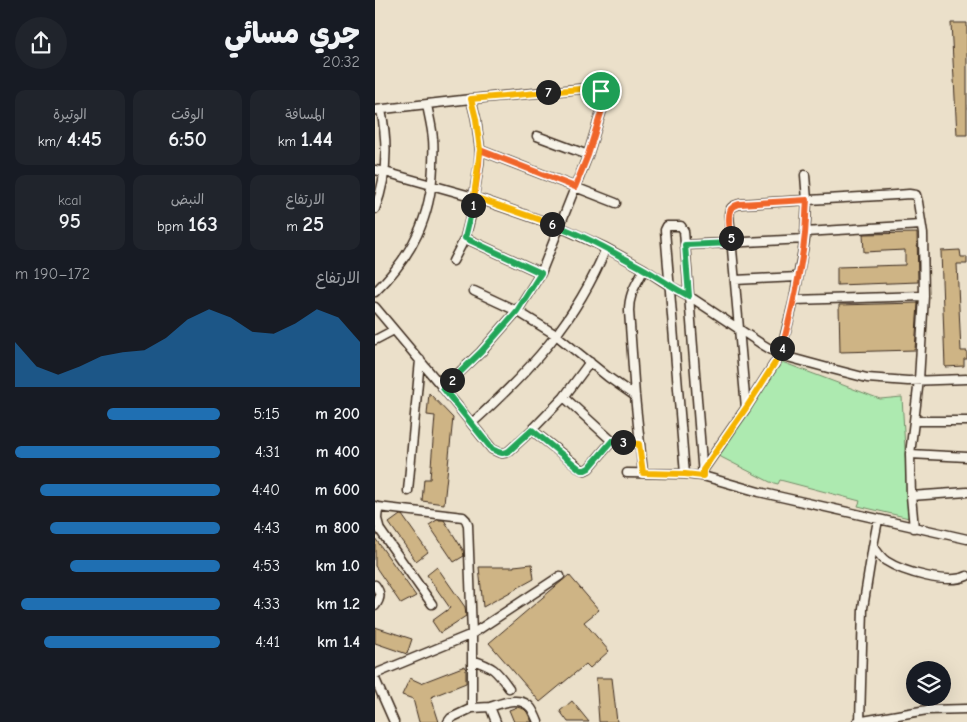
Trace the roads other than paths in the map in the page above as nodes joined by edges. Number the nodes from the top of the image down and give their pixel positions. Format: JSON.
{"nodes":[{"id":1,"x":471,"y":99,"type":"junction"},
{"id":2,"x":427,"y":105,"type":"junction"},
{"id":3,"x":378,"y":110,"type":"edge"},
{"id":4,"x":537,"y":136,"type":"dead end"},
{"id":5,"x":480,"y":150,"type":"junction"},
{"id":6,"x":588,"y":155,"type":"junction"},
{"id":7,"x":375,"y":170,"type":"edge"},
{"id":8,"x":385,"y":172,"type":"junction"},
{"id":9,"x":805,"y":175,"type":"dead end"},
{"id":10,"x":432,"y":185,"type":"junction"},
{"id":11,"x":575,"y":187,"type":"junction"},
{"id":12,"x":474,"y":197,"type":"junction"},
{"id":13,"x":807,"y":200,"type":"junction"},
{"id":14,"x":616,"y":203,"type":"dead end"},
{"id":15,"x":375,"y":209,"type":"edge"},
{"id":16,"x":921,"y":225,"type":"junction"},
{"id":17,"x":560,"y":227,"type":"junction"},
{"id":18,"x":805,"y":235,"type":"junction"},
{"id":19,"x":465,"y":238,"type":"junction"},
{"id":20,"x":732,"y":243,"type":"junction"},
{"id":21,"x":685,"y":245,"type":"junction"},
{"id":22,"x":606,"y":248,"type":"junction"},
{"id":23,"x":453,"y":261,"type":"dead end"},
{"id":24,"x":644,"y":269,"type":"junction"},
{"id":25,"x":541,"y":273,"type":"junction"},
{"id":26,"x":798,"y":277,"type":"junction"},
{"id":27,"x":735,"y":280,"type":"junction"},
{"id":28,"x":670,"y":286,"type":"junction"},
{"id":29,"x":475,"y":291,"type":"dead end"},
{"id":30,"x":375,"y":292,"type":"edge"},
{"id":31,"x":689,"y":296,"type":"junction"},
{"id":32,"x":924,"y":296,"type":"junction"},
{"id":33,"x":794,"y":300,"type":"junction"},
{"id":34,"x":375,"y":307,"type":"edge"},
{"id":35,"x":517,"y":311,"type":"junction"},
{"id":36,"x":739,"y":329,"type":"junction"},
{"id":37,"x":394,"y":330,"type":"junction"},
{"id":38,"x":556,"y":335,"type":"junction"},
{"id":39,"x":375,"y":340,"type":"edge"},
{"id":40,"x":780,"y":355,"type":"junction"},
{"id":41,"x":420,"y":360,"type":"junction"},
{"id":42,"x":590,"y":362,"type":"junction"},
{"id":43,"x":967,"y":379,"type":"edge"},
{"id":44,"x":919,"y":380,"type":"junction"},
{"id":45,"x":443,"y":388,"type":"junction"},
{"id":46,"x":635,"y":396,"type":"junction"},
{"id":47,"x":563,"y":397,"type":"junction"},
{"id":48,"x":746,"y":408,"type":"junction"},
{"id":49,"x":914,"y":421,"type":"junction"},
{"id":50,"x":967,"y":421,"type":"edge"},
{"id":51,"x":472,"y":423,"type":"junction"},
{"id":52,"x":532,"y":430,"type":"junction"},
{"id":53,"x":612,"y":441,"type":"junction"},
{"id":54,"x":639,"y":444,"type":"junction"},
{"id":55,"x":910,"y":454,"type":"junction"},
{"id":56,"x":967,"y":457,"type":"edge"},
{"id":57,"x":627,"y":473,"type":"dead end"},
{"id":58,"x":643,"y":473,"type":"junction"},
{"id":59,"x":703,"y":473,"type":"junction"},
{"id":60,"x":685,"y":474,"type":"junction"},
{"id":61,"x":408,"y":491,"type":"dead end"},
{"id":62,"x":967,"y":492,"type":"edge"},
{"id":63,"x":911,"y":496,"type":"junction"},
{"id":64,"x":376,"y":507,"type":"edge"},
{"id":65,"x":879,"y":520,"type":"junction"},
{"id":66,"x":914,"y":528,"type":"junction"},
{"id":67,"x":967,"y":539,"type":"edge"},
{"id":68,"x":873,"y":546,"type":"junction"},
{"id":69,"x":560,"y":576,"type":"dead end"},
{"id":70,"x":967,"y":576,"type":"edge"},
{"id":71,"x":375,"y":585,"type":"edge"},
{"id":72,"x":432,"y":604,"type":"dead end"},
{"id":73,"x":375,"y":606,"type":"edge"},
{"id":74,"x":473,"y":634,"type":"junction"},
{"id":75,"x":472,"y":660,"type":"junction"},
{"id":76,"x":375,"y":674,"type":"edge"},
{"id":77,"x":375,"y":679,"type":"edge"},
{"id":78,"x":509,"y":688,"type":"dead end"},
{"id":79,"x":490,"y":707,"type":"junction"},
{"id":80,"x":472,"y":708,"type":"junction"},
{"id":81,"x":967,"y":709,"type":"edge"},
{"id":82,"x":394,"y":722,"type":"edge"},
{"id":83,"x":448,"y":722,"type":"edge"},
{"id":84,"x":496,"y":722,"type":"edge"},
{"id":85,"x":538,"y":722,"type":"edge"},
{"id":86,"x":859,"y":722,"type":"edge"}],
"edges":[{"from":1,"to":2,"type":"street"},
{"from":1,"to":5,"type":"street"},
{"from":1,"to":6,"type":"street"},
{"from":2,"to":3,"type":"street"},
{"from":2,"to":10,"type":"street"},
{"from":3,"to":8,"type":"street"},
{"from":4,"to":6,"type":"street"},
{"from":5,"to":11,"type":"street"},
{"from":5,"to":12,"type":"street"},
{"from":6,"to":11,"type":"street"},
{"from":7,"to":8,"type":"street"},
{"from":8,"to":10,"type":"street"},
{"from":8,"to":15,"type":"street"},
{"from":9,"to":13,"type":"street"},
{"from":10,"to":12,"type":"street"},
{"from":10,"to":30,"type":"street"},
{"from":11,"to":14,"type":"street"},
{"from":11,"to":17,"type":"street"},
{"from":12,"to":17,"type":"street"},
{"from":12,"to":19,"type":"street"},
{"from":13,"to":16,"type":"street"},
{"from":13,"to":18,"type":"street"},
{"from":13,"to":20,"type":"street"},
{"from":16,"to":18,"type":"street"},
{"from":16,"to":32,"type":"street"},
{"from":17,"to":22,"type":"street"},
{"from":17,"to":25,"type":"street"},
{"from":18,"to":20,"type":"street"},
{"from":18,"to":26,"type":"street"},
{"from":19,"to":23,"type":"street"},
{"from":19,"to":25,"type":"street"},
{"from":20,"to":21,"type":"street"},
{"from":20,"to":27,"type":"street"},
{"from":21,"to":28,"type":"street"},
{"from":21,"to":31,"type":"street"},
{"from":22,"to":24,"type":"street"},
{"from":22,"to":38,"type":"street"},
{"from":24,"to":28,"type":"street"},
{"from":24,"to":46,"type":"street"},
{"from":25,"to":35,"type":"street"},
{"from":26,"to":27,"type":"street"},
{"from":26,"to":33,"type":"street"},
{"from":27,"to":36,"type":"street"},
{"from":28,"to":31,"type":"street"},
{"from":28,"to":60,"type":"street"},
{"from":29,"to":35,"type":"street"},
{"from":31,"to":36,"type":"street"},
{"from":31,"to":59,"type":"street"},
{"from":32,"to":33,"type":"street"},
{"from":32,"to":44,"type":"street"},
{"from":33,"to":40,"type":"street"},
{"from":34,"to":37,"type":"street"},
{"from":35,"to":38,"type":"street"},
{"from":35,"to":45,"type":"street"},
{"from":36,"to":40,"type":"street"},
{"from":36,"to":48,"type":"street"},
{"from":37,"to":39,"type":"street"},
{"from":37,"to":41,"type":"street"},
{"from":38,"to":42,"type":"street"},
{"from":38,"to":51,"type":"street"},
{"from":40,"to":44,"type":"street"},
{"from":40,"to":48,"type":"street"},
{"from":41,"to":45,"type":"street"},
{"from":41,"to":61,"type":"street"},
{"from":42,"to":46,"type":"street"},
{"from":42,"to":47,"type":"street"},
{"from":43,"to":44,"type":"street"},
{"from":44,"to":49,"type":"street"},
{"from":45,"to":51,"type":"street"},
{"from":46,"to":54,"type":"street"},
{"from":47,"to":52,"type":"street"},
{"from":47,"to":53,"type":"street"},
{"from":48,"to":59,"type":"street"},
{"from":49,"to":50,"type":"street"},
{"from":49,"to":55,"type":"street"},
{"from":51,"to":52,"type":"street"},
{"from":52,"to":53,"type":"street"},
{"from":53,"to":54,"type":"street"},
{"from":54,"to":58,"type":"street"},
{"from":55,"to":56,"type":"street"},
{"from":55,"to":63,"type":"street"},
{"from":57,"to":58,"type":"street"},
{"from":58,"to":60,"type":"street"},
{"from":59,"to":60,"type":"street"},
{"from":59,"to":65,"type":"street"},
{"from":62,"to":63,"type":"street"},
{"from":63,"to":66,"type":"street"},
{"from":64,"to":72,"type":"street"},
{"from":64,"to":74,"type":"street"},
{"from":65,"to":66,"type":"street"},
{"from":65,"to":68,"type":"street"},
{"from":66,"to":67,"type":"street"},
{"from":68,"to":70,"type":"street"},
{"from":68,"to":86,"type":"street"},
{"from":69,"to":74,"type":"street"},
{"from":71,"to":73,"type":"street"},
{"from":74,"to":75,"type":"street"},
{"from":74,"to":76,"type":"street"},
{"from":75,"to":78,"type":"street"},
{"from":75,"to":80,"type":"street"},
{"from":77,"to":82,"type":"street"},
{"from":79,"to":80,"type":"street"},
{"from":79,"to":84,"type":"street"},
{"from":79,"to":85,"type":"street"},
{"from":80,"to":83,"type":"street"},
{"from":81,"to":86,"type":"street"}]}
